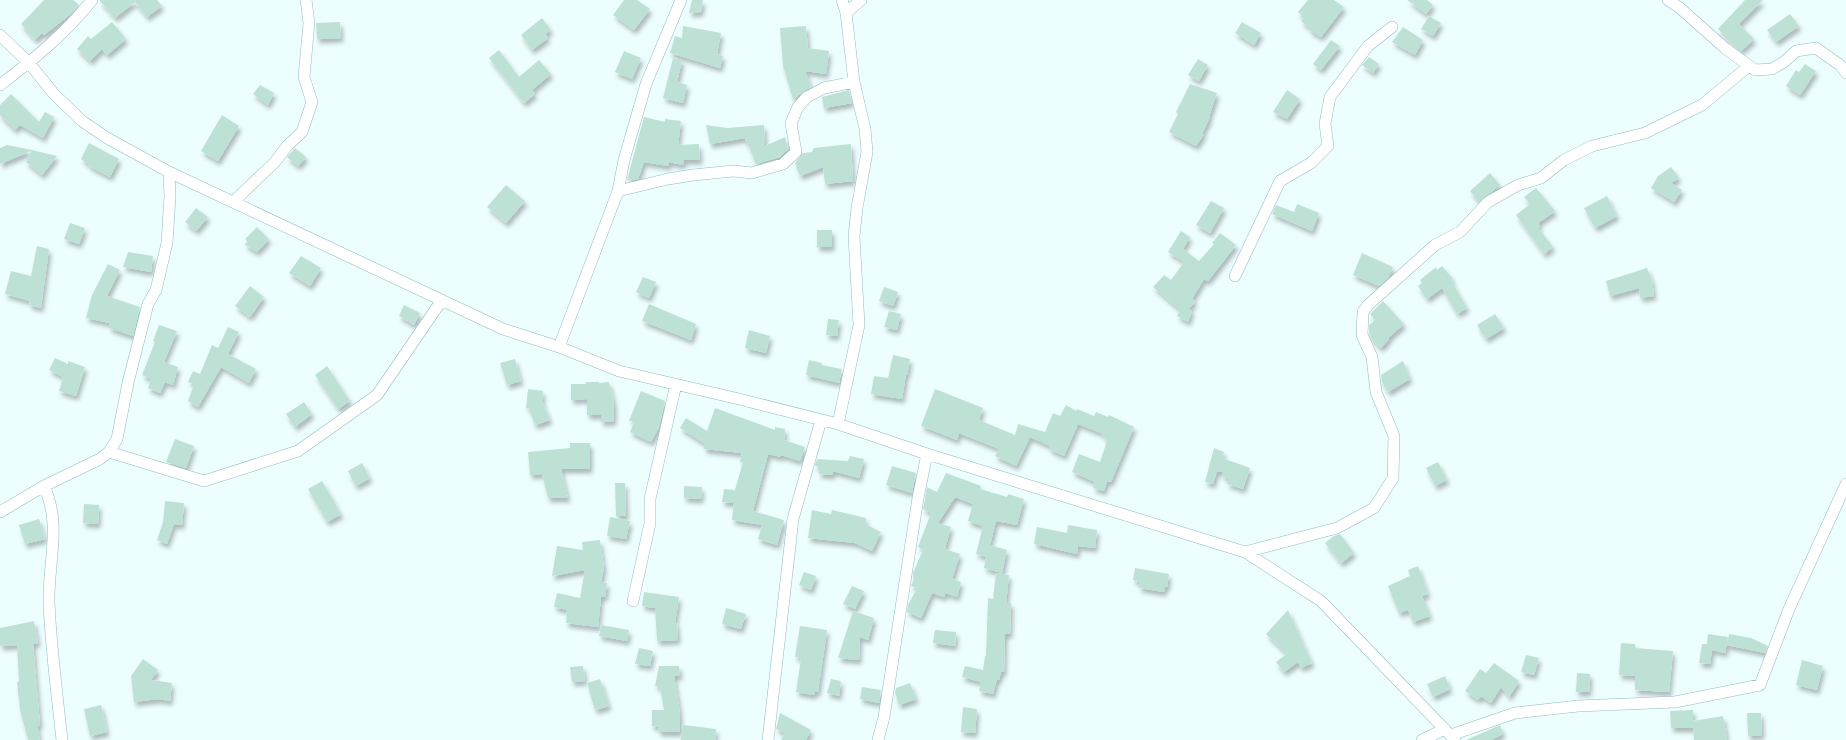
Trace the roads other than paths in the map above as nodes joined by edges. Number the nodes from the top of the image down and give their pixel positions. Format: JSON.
{"nodes":[{"id":1,"x":92,"y":0,"type":"edge"},
{"id":2,"x":306,"y":0,"type":"edge"},
{"id":3,"x":681,"y":0,"type":"edge"},
{"id":4,"x":842,"y":0,"type":"edge"},
{"id":5,"x":860,"y":0,"type":"edge"},
{"id":6,"x":1668,"y":0,"type":"edge"},
{"id":7,"x":846,"y":13,"type":"junction"},
{"id":8,"x":1392,"y":27,"type":"dead end"},
{"id":9,"x":0,"y":35,"type":"edge"},
{"id":10,"x":28,"y":63,"type":"junction"},
{"id":11,"x":1749,"y":66,"type":"junction"},
{"id":12,"x":1846,"y":73,"type":"edge"},
{"id":13,"x":854,"y":82,"type":"junction"},
{"id":14,"x":0,"y":85,"type":"edge"},
{"id":15,"x":169,"y":172,"type":"junction"},
{"id":16,"x":618,"y":191,"type":"junction"},
{"id":17,"x":233,"y":202,"type":"junction"},
{"id":18,"x":1235,"y":276,"type":"dead end"},
{"id":19,"x":442,"y":300,"type":"junction"},
{"id":20,"x":559,"y":347,"type":"junction"},
{"id":21,"x":676,"y":384,"type":"junction"},
{"id":22,"x":821,"y":420,"type":"junction"},
{"id":23,"x":838,"y":424,"type":"junction"},
{"id":24,"x":109,"y":452,"type":"junction"},
{"id":25,"x":927,"y":454,"type":"junction"},
{"id":26,"x":1846,"y":484,"type":"edge"},
{"id":27,"x":44,"y":486,"type":"junction"},
{"id":28,"x":0,"y":512,"type":"edge"},
{"id":29,"x":1245,"y":552,"type":"junction"},
{"id":30,"x":633,"y":601,"type":"dead end"},
{"id":31,"x":1450,"y":735,"type":"edge"},
{"id":32,"x":62,"y":740,"type":"edge"},
{"id":33,"x":768,"y":740,"type":"edge"},
{"id":34,"x":878,"y":740,"type":"edge"},
{"id":35,"x":1422,"y":740,"type":"edge"}],
"edges":[{"from":1,"to":10,"type":"street"},
{"from":2,"to":17,"type":"street"},
{"from":3,"to":16,"type":"street"},
{"from":4,"to":7,"type":"street"},
{"from":5,"to":7,"type":"street"},
{"from":6,"to":11,"type":"street"},
{"from":7,"to":13,"type":"street"},
{"from":8,"to":18,"type":"street"},
{"from":9,"to":10,"type":"street"},
{"from":10,"to":14,"type":"street"},
{"from":10,"to":15,"type":"street"},
{"from":11,"to":12,"type":"street"},
{"from":11,"to":29,"type":"street"},
{"from":13,"to":16,"type":"street"},
{"from":13,"to":23,"type":"street"},
{"from":15,"to":17,"type":"street"},
{"from":15,"to":24,"type":"street"},
{"from":16,"to":20,"type":"street"},
{"from":17,"to":19,"type":"street"},
{"from":19,"to":20,"type":"street"},
{"from":19,"to":24,"type":"street"},
{"from":20,"to":21,"type":"street"},
{"from":21,"to":22,"type":"street"},
{"from":21,"to":30,"type":"street"},
{"from":22,"to":23,"type":"street"},
{"from":22,"to":33,"type":"street"},
{"from":23,"to":25,"type":"street"},
{"from":24,"to":27,"type":"street"},
{"from":25,"to":29,"type":"street"},
{"from":25,"to":34,"type":"street"},
{"from":26,"to":31,"type":"street"},
{"from":27,"to":28,"type":"street"},
{"from":27,"to":32,"type":"street"},
{"from":29,"to":31,"type":"street"},
{"from":31,"to":35,"type":"street"}]}
